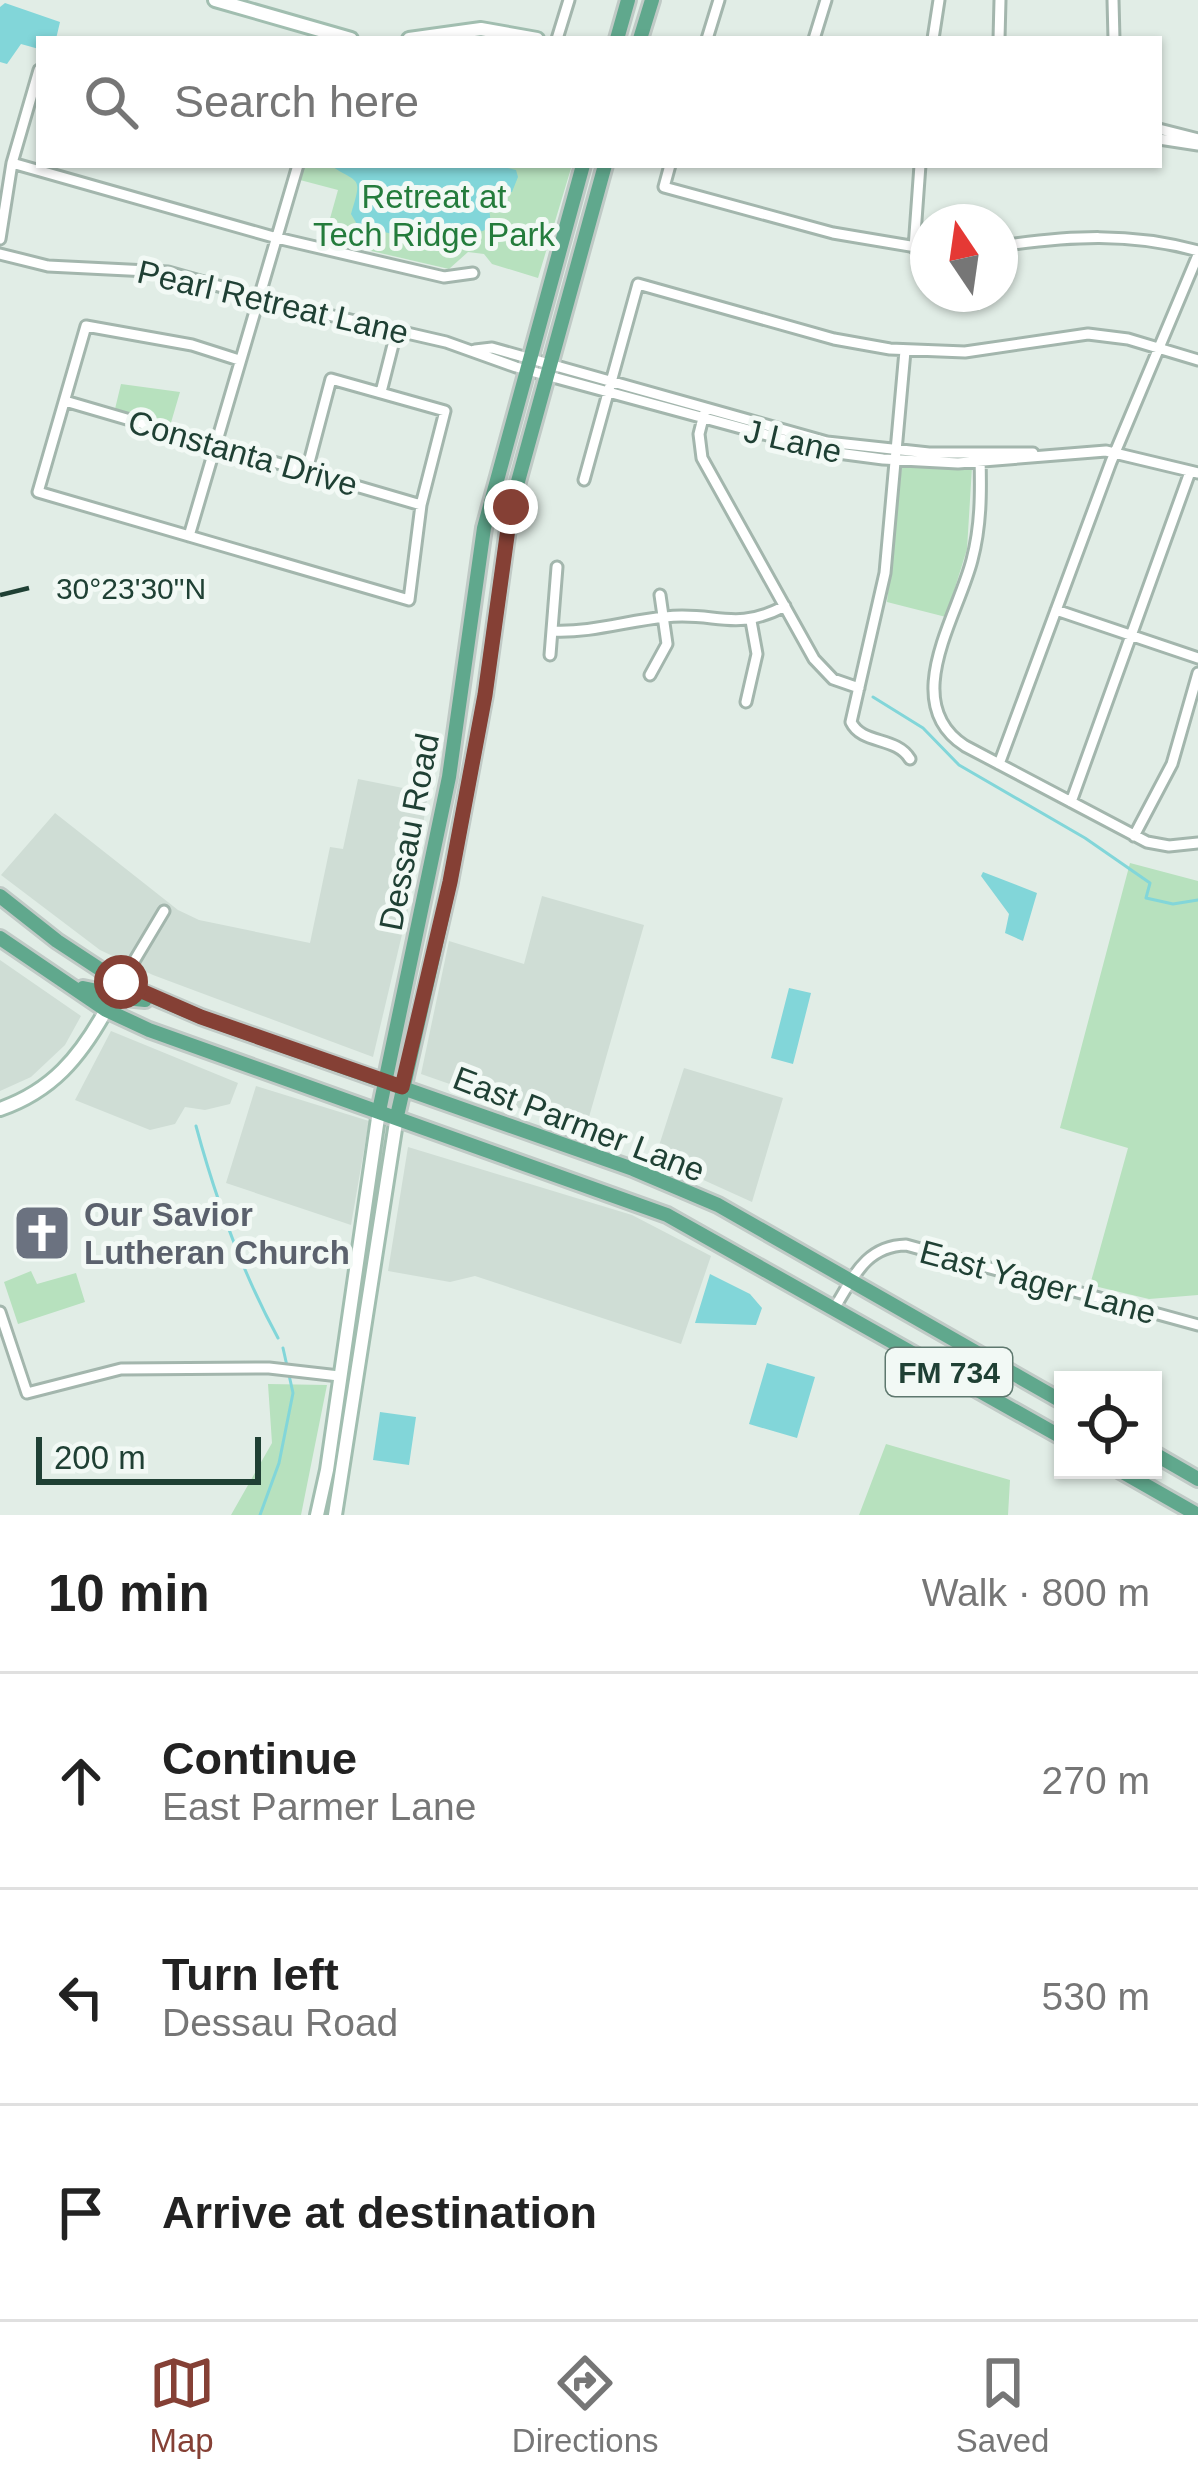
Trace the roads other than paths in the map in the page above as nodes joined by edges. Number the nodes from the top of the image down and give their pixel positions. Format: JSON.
{"nodes":[{"id":1,"x":215,"y":0,"type":"edge"},
{"id":2,"x":569,"y":0,"type":"edge"},
{"id":3,"x":628,"y":0,"type":"edge"},
{"id":4,"x":652,"y":0,"type":"edge"},
{"id":5,"x":718,"y":0,"type":"edge"},
{"id":6,"x":826,"y":0,"type":"edge"},
{"id":7,"x":939,"y":0,"type":"edge"},
{"id":8,"x":1000,"y":0,"type":"edge"},
{"id":9,"x":1113,"y":0,"type":"edge"},
{"id":10,"x":255,"y":6,"type":"edge"},
{"id":11,"x":331,"y":36,"type":"edge"},
{"id":12,"x":431,"y":36,"type":"edge"},
{"id":13,"x":521,"y":36,"type":"edge"},
{"id":14,"x":558,"y":36,"type":"edge"},
{"id":15,"x":618,"y":36,"type":"edge"},
{"id":16,"x":641,"y":36,"type":"edge"},
{"id":17,"x":708,"y":36,"type":"edge"},
{"id":18,"x":815,"y":36,"type":"edge"},
{"id":19,"x":933,"y":36,"type":"edge"},
{"id":20,"x":1000,"y":36,"type":"edge"},
{"id":21,"x":1114,"y":36,"type":"edge"},
{"id":22,"x":36,"y":76,"type":"edge"},
{"id":23,"x":1162,"y":130,"type":"edge"},
{"id":24,"x":1162,"y":139,"type":"edge"},
{"id":25,"x":1198,"y":142,"type":"edge"},
{"id":26,"x":12,"y":163,"type":"junction"},
{"id":27,"x":297,"y":168,"type":"edge"},
{"id":28,"x":582,"y":168,"type":"edge"},
{"id":29,"x":604,"y":168,"type":"edge"},
{"id":30,"x":669,"y":168,"type":"edge"},
{"id":31,"x":920,"y":168,"type":"edge"},
{"id":32,"x":917,"y":204,"type":"edge"},
{"id":33,"x":277,"y":238,"type":"junction"},
{"id":34,"x":0,"y":239,"type":"edge"},
{"id":35,"x":1018,"y":243,"type":"edge"},
{"id":36,"x":910,"y":247,"type":"edge"},
{"id":37,"x":1198,"y":253,"type":"edge"},
{"id":38,"x":0,"y":254,"type":"edge"},
{"id":39,"x":473,"y":273,"type":"dead end"},
{"id":40,"x":259,"y":298,"type":"junction"},
{"id":41,"x":397,"y":329,"type":"junction"},
{"id":42,"x":1161,"y":349,"type":"junction"},
{"id":43,"x":905,"y":351,"type":"junction"},
{"id":44,"x":239,"y":360,"type":"junction"},
{"id":45,"x":1198,"y":360,"type":"edge"},
{"id":46,"x":528,"y":364,"type":"junction"},
{"id":47,"x":550,"y":370,"type":"junction"},
{"id":48,"x":609,"y":387,"type":"junction"},
{"id":49,"x":381,"y":392,"type":"junction"},
{"id":50,"x":64,"y":401,"type":"junction"},
{"id":51,"x":705,"y":414,"type":"junction"},
{"id":52,"x":215,"y":444,"type":"junction"},
{"id":53,"x":1114,"y":453,"type":"junction"},
{"id":54,"x":896,"y":456,"type":"junction"},
{"id":55,"x":980,"y":457,"type":"junction"},
{"id":56,"x":307,"y":470,"type":"junction"},
{"id":57,"x":1194,"y":473,"type":"edge"},
{"id":58,"x":584,"y":480,"type":"dead end"},
{"id":59,"x":421,"y":505,"type":"junction"},
{"id":60,"x":189,"y":536,"type":"junction"},
{"id":61,"x":479,"y":559,"type":"junction"},
{"id":62,"x":502,"y":560,"type":"junction"},
{"id":63,"x":556,"y":567,"type":"dead end"},
{"id":64,"x":660,"y":595,"type":"dead end"},
{"id":65,"x":784,"y":606,"type":"junction"},
{"id":66,"x":1056,"y":610,"type":"junction"},
{"id":67,"x":663,"y":617,"type":"junction"},
{"id":68,"x":751,"y":621,"type":"junction"},
{"id":69,"x":551,"y":631,"type":"junction"},
{"id":70,"x":1131,"y":637,"type":"junction"},
{"id":71,"x":550,"y":655,"type":"dead end"},
{"id":72,"x":1198,"y":658,"type":"edge"},
{"id":73,"x":1198,"y":674,"type":"edge"},
{"id":74,"x":650,"y":675,"type":"dead end"},
{"id":75,"x":860,"y":688,"type":"junction"},
{"id":76,"x":746,"y":702,"type":"dead end"},
{"id":77,"x":910,"y":759,"type":"dead end"},
{"id":78,"x":1000,"y":764,"type":"junction"},
{"id":79,"x":1071,"y":802,"type":"junction"},
{"id":80,"x":1134,"y":836,"type":"junction"},
{"id":81,"x":1198,"y":843,"type":"edge"},
{"id":82,"x":429,"y":879,"type":"junction"},
{"id":83,"x":450,"y":882,"type":"junction"},
{"id":84,"x":0,"y":896,"type":"edge"},
{"id":85,"x":164,"y":911,"type":"dead end"},
{"id":86,"x":0,"y":938,"type":"edge"},
{"id":87,"x":32,"y":962,"type":"junction"},
{"id":88,"x":121,"y":982,"type":"junction"},
{"id":89,"x":106,"y":1010,"type":"junction"},
{"id":90,"x":209,"y":1020,"type":"junction"},
{"id":91,"x":385,"y":1082,"type":"junction"},
{"id":92,"x":402,"y":1087,"type":"junction"},
{"id":93,"x":0,"y":1109,"type":"edge"},
{"id":94,"x":379,"y":1111,"type":"junction"},
{"id":95,"x":397,"y":1116,"type":"junction"},
{"id":96,"x":850,"y":1282,"type":"junction"},
{"id":97,"x":835,"y":1306,"type":"junction"},
{"id":98,"x":0,"y":1312,"type":"edge"},
{"id":99,"x":1198,"y":1325,"type":"edge"},
{"id":100,"x":345,"y":1334,"type":"junction"},
{"id":101,"x":332,"y":1375,"type":"junction"},
{"id":102,"x":358,"y":1385,"type":"junction"},
{"id":103,"x":1054,"y":1397,"type":"edge"},
{"id":104,"x":350,"y":1430,"type":"junction"},
{"id":105,"x":1054,"y":1433,"type":"edge"},
{"id":106,"x":1162,"y":1458,"type":"edge"},
{"id":107,"x":1198,"y":1478,"type":"edge"},
{"id":108,"x":1135,"y":1479,"type":"edge"},
{"id":109,"x":317,"y":1515,"type":"edge"},
{"id":110,"x":335,"y":1515,"type":"edge"},
{"id":111,"x":1198,"y":1515,"type":"edge"}],
"edges":[{"from":1,"to":10,"type":"main road"},
{"from":2,"to":14,"type":"street"},
{"from":3,"to":15,"type":"main road"},
{"from":4,"to":16,"type":"main road"},
{"from":5,"to":17,"type":"street"},
{"from":6,"to":18,"type":"street"},
{"from":7,"to":19,"type":"street"},
{"from":8,"to":20,"type":"street"},
{"from":9,"to":21,"type":"street"},
{"from":10,"to":11,"type":"main road"},
{"from":12,"to":13,"type":"main road"},
{"from":22,"to":26,"type":"street"},
{"from":23,"to":25,"type":"street"},
{"from":24,"to":25,"type":"street"},
{"from":26,"to":33,"type":"street"},
{"from":26,"to":34,"type":"street"},
{"from":27,"to":33,"type":"street"},
{"from":28,"to":46,"type":"main road","name":"Dessau Road"},
{"from":29,"to":47,"type":"main road","name":"Dessau Road"},
{"from":30,"to":36,"type":"street"},
{"from":31,"to":32,"type":"street"},
{"from":33,"to":39,"type":"street"},
{"from":33,"to":40,"type":"street"},
{"from":35,"to":37,"type":"street"},
{"from":37,"to":42,"type":"street"},
{"from":38,"to":40,"type":"street","name":"Pearl Retreat Lane"},
{"from":40,"to":41,"type":"street","name":"Pearl Retreat Lane"},
{"from":40,"to":44,"type":"street"},
{"from":41,"to":46,"type":"street","name":"Pearl Retreat Lane"},
{"from":41,"to":49,"type":"street"},
{"from":42,"to":43,"type":"street"},
{"from":42,"to":45,"type":"street"},
{"from":42,"to":53,"type":"street"},
{"from":43,"to":48,"type":"street"},
{"from":43,"to":54,"type":"street"},
{"from":44,"to":50,"type":"street"},
{"from":44,"to":52,"type":"street"},
{"from":46,"to":47,"type":"street","name":"J Lane"},
{"from":46,"to":61,"type":"main road","name":"Dessau Road"},
{"from":47,"to":48,"type":"street","name":"J Lane"},
{"from":47,"to":62,"type":"main road","name":"Dessau Road"},
{"from":48,"to":51,"type":"street","name":"J Lane"},
{"from":48,"to":58,"type":"street"},
{"from":49,"to":56,"type":"street"},
{"from":49,"to":59,"type":"street"},
{"from":50,"to":52,"type":"street","name":"Constanta Drive"},
{"from":50,"to":60,"type":"street"},
{"from":51,"to":54,"type":"street","name":"J Lane"},
{"from":51,"to":65,"type":"street"},
{"from":52,"to":56,"type":"street","name":"Constanta Drive"},
{"from":52,"to":60,"type":"street"},
{"from":53,"to":55,"type":"street","name":"J Lane"},
{"from":53,"to":57,"type":"street","name":"J Lane"},
{"from":53,"to":66,"type":"street"},
{"from":54,"to":55,"type":"street","name":"J Lane"},
{"from":54,"to":75,"type":"street"},
{"from":55,"to":78,"type":"street"},
{"from":56,"to":59,"type":"street","name":"Constanta Drive"},
{"from":57,"to":70,"type":"street"},
{"from":59,"to":60,"type":"street"},
{"from":61,"to":62,"type":"main road"},
{"from":61,"to":82,"type":"main road","name":"Dessau Road"},
{"from":62,"to":83,"type":"main road","name":"Dessau Road"},
{"from":63,"to":69,"type":"street"},
{"from":64,"to":67,"type":"street"},
{"from":65,"to":68,"type":"street"},
{"from":65,"to":75,"type":"street"},
{"from":66,"to":70,"type":"street"},
{"from":66,"to":78,"type":"street"},
{"from":67,"to":68,"type":"street"},
{"from":67,"to":69,"type":"street"},
{"from":67,"to":74,"type":"street"},
{"from":68,"to":76,"type":"street"},
{"from":69,"to":71,"type":"street"},
{"from":70,"to":72,"type":"street"},
{"from":70,"to":79,"type":"street"},
{"from":73,"to":80,"type":"street"},
{"from":75,"to":77,"type":"street"},
{"from":78,"to":79,"type":"street"},
{"from":79,"to":80,"type":"street"},
{"from":80,"to":81,"type":"street"},
{"from":82,"to":83,"type":"main road"},
{"from":82,"to":91,"type":"main road","name":"Dessau Road"},
{"from":83,"to":92,"type":"main road","name":"Dessau Road"},
{"from":84,"to":88,"type":"main road","name":"East Parmer Lane","number":"FM 734"},
{"from":85,"to":88,"type":"street"},
{"from":86,"to":87,"type":"main road","name":"East Parmer Lane","number":"FM 734"},
{"from":87,"to":88,"type":"main road"},
{"from":87,"to":89,"type":"main road","name":"East Parmer Lane","number":"FM 734"},
{"from":88,"to":90,"type":"main road","name":"East Parmer Lane","number":"FM 734"},
{"from":89,"to":90,"type":"main road"},
{"from":89,"to":93,"type":"main road"},
{"from":89,"to":94,"type":"main road","name":"East Parmer Lane","number":"FM 734"},
{"from":90,"to":91,"type":"main road","name":"East Parmer Lane","number":"FM 734"},
{"from":91,"to":92,"type":"main road","name":"East Parmer Lane","number":"FM 734"},
{"from":91,"to":94,"type":"main road","name":"Dessau Road"},
{"from":92,"to":95,"type":"main road","name":"Dessau Road"},
{"from":92,"to":96,"type":"main road","name":"East Parmer Lane","number":"FM 734"},
{"from":94,"to":95,"type":"main road","name":"East Parmer Lane","number":"FM 734"},
{"from":94,"to":100,"type":"main road","name":"Dessau Road"},
{"from":95,"to":97,"type":"main road","name":"East Parmer Lane","number":"FM 734"},
{"from":95,"to":102,"type":"main road","name":"Dessau Road"},
{"from":96,"to":97,"type":"street","name":"East Yager Lane"},
{"from":96,"to":99,"type":"street","name":"East Yager Lane"},
{"from":96,"to":103,"type":"main road","name":"East Parmer Lane","number":"FM 734"},
{"from":97,"to":105,"type":"main road","name":"East Parmer Lane","number":"FM 734"},
{"from":98,"to":101,"type":"street"},
{"from":100,"to":101,"type":"main road","name":"Dessau Road"},
{"from":100,"to":102,"type":"main road"},
{"from":101,"to":104,"type":"main road"},
{"from":101,"to":109,"type":"main road","name":"Dessau Road"},
{"from":102,"to":104,"type":"main road","name":"Dessau Road"},
{"from":104,"to":110,"type":"main road","name":"Dessau Road"},
{"from":106,"to":107,"type":"main road"},
{"from":108,"to":111,"type":"main road"}]}
